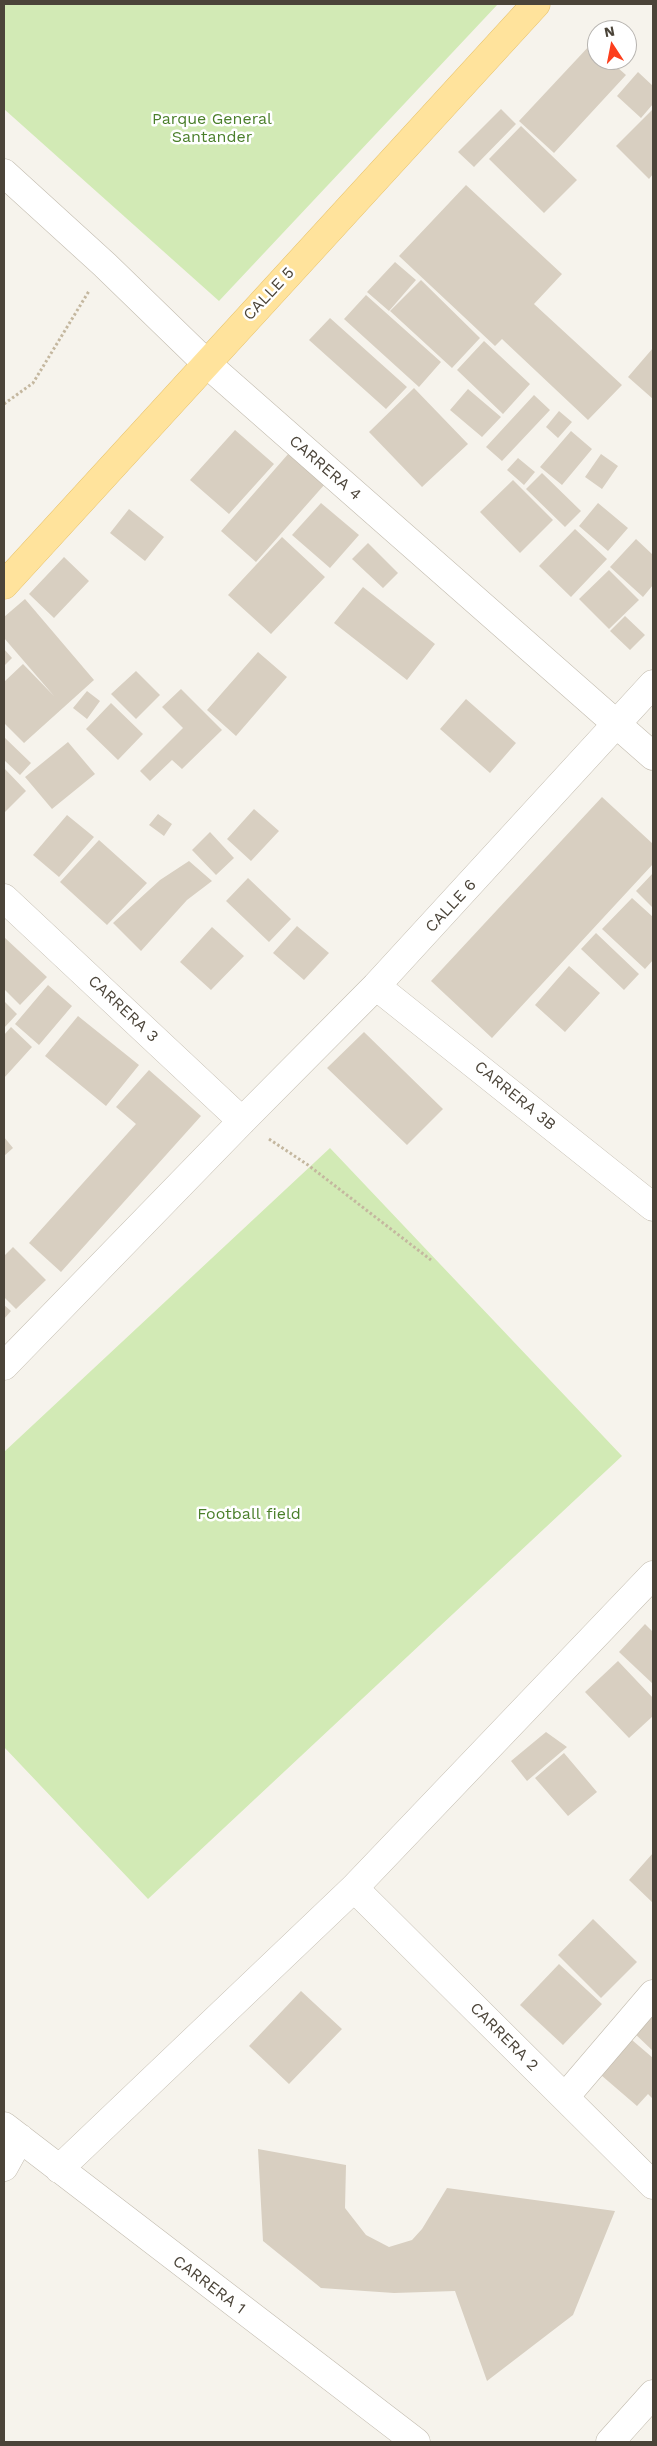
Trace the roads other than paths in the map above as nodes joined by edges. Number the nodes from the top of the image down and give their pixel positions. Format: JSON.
{"nodes":[{"id":1,"x":536,"y":4,"type":"edge"},
{"id":2,"x":4,"y":173,"type":"edge"},
{"id":3,"x":206,"y":363,"type":"junction"},
{"id":4,"x":4,"y":585,"type":"edge"},
{"id":5,"x":653,"y":684,"type":"edge"},
{"id":6,"x":618,"y":725,"type":"junction"},
{"id":7,"x":653,"y":756,"type":"edge"},
{"id":8,"x":4,"y":898,"type":"edge"},
{"id":9,"x":376,"y":986,"type":"junction"},
{"id":10,"x":242,"y":1121,"type":"junction"},
{"id":11,"x":653,"y":1207,"type":"edge"},
{"id":12,"x":4,"y":1366,"type":"edge"},
{"id":13,"x":653,"y":1575,"type":"edge"},
{"id":14,"x":354,"y":1888,"type":"junction"},
{"id":15,"x":653,"y":1994,"type":"edge"},
{"id":16,"x":565,"y":2097,"type":"junction"},
{"id":17,"x":12,"y":2132,"type":"edge"},
{"id":18,"x":4,"y":2167,"type":"edge"},
{"id":19,"x":59,"y":2169,"type":"junction"},
{"id":20,"x":653,"y":2185,"type":"edge"},
{"id":21,"x":653,"y":2394,"type":"edge"},
{"id":22,"x":416,"y":2442,"type":"edge"},
{"id":23,"x":610,"y":2442,"type":"edge"}],
"edges":[{"from":1,"to":3,"type":"main road","name":"CALLE 5"},
{"from":2,"to":3,"type":"street","name":"CARRERA 4"},
{"from":3,"to":4,"type":"main road","name":"CALLE 5"},
{"from":3,"to":6,"type":"street","name":"CARRERA 4"},
{"from":5,"to":6,"type":"street","name":"CALLE 6"},
{"from":6,"to":7,"type":"street","name":"CARRERA 4"},
{"from":6,"to":9,"type":"street","name":"CALLE 6"},
{"from":8,"to":10,"type":"street","name":"CARRERA 3"},
{"from":9,"to":10,"type":"street","name":"CALLE 6"},
{"from":9,"to":11,"type":"street","name":"CARRERA 3B"},
{"from":10,"to":12,"type":"street","name":"CALLE 6"},
{"from":13,"to":14,"type":"street"},
{"from":14,"to":16,"type":"street","name":"CARRERA 2"},
{"from":14,"to":19,"type":"street"},
{"from":15,"to":16,"type":"street"},
{"from":16,"to":20,"type":"street","name":"CARRERA 2"},
{"from":17,"to":18,"type":"street"},
{"from":17,"to":19,"type":"street","name":"CARRERA 1"},
{"from":19,"to":22,"type":"street","name":"CARRERA 1"},
{"from":21,"to":23,"type":"street"}]}
